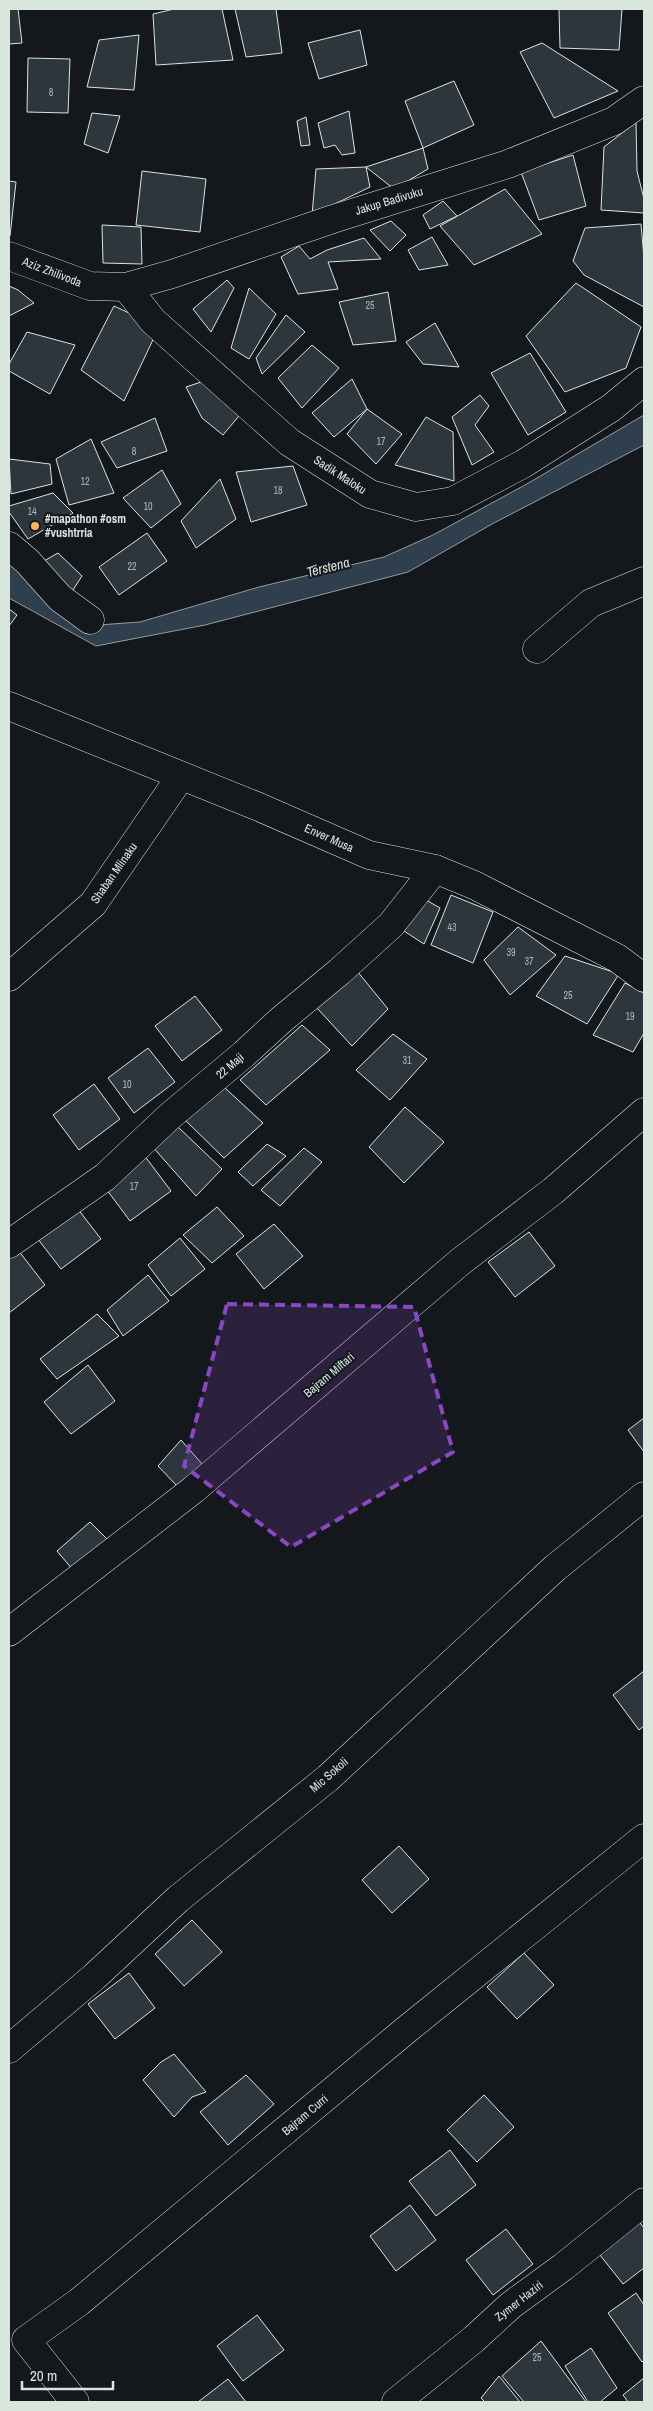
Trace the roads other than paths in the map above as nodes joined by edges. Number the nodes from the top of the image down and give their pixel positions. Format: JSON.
{"nodes":[{"id":1,"x":644,"y":100,"type":"edge"},
{"id":2,"x":9,"y":256,"type":"edge"},
{"id":3,"x":126,"y":287,"type":"junction"},
{"id":4,"x":644,"y":381,"type":"edge"},
{"id":5,"x":9,"y":546,"type":"edge"},
{"id":6,"x":644,"y":581,"type":"edge"},
{"id":7,"x":90,"y":620,"type":"dead end"},
{"id":8,"x":537,"y":649,"type":"dead end"},
{"id":9,"x":9,"y":706,"type":"edge"},
{"id":10,"x":182,"y":776,"type":"junction"},
{"id":11,"x":435,"y":869,"type":"junction"},
{"id":12,"x":9,"y":977,"type":"edge"},
{"id":13,"x":644,"y":978,"type":"edge"},
{"id":14,"x":644,"y":1112,"type":"edge"},
{"id":15,"x":9,"y":1244,"type":"edge"},
{"id":16,"x":644,"y":1496,"type":"edge"},
{"id":17,"x":9,"y":1632,"type":"edge"},
{"id":18,"x":644,"y":1838,"type":"edge"},
{"id":19,"x":9,"y":2050,"type":"edge"},
{"id":20,"x":644,"y":2202,"type":"edge"},
{"id":21,"x":75,"y":2402,"type":"edge"},
{"id":22,"x":396,"y":2402,"type":"edge"}],
"edges":[{"from":1,"to":3,"type":"street","name":"Jakup Badivuku"},
{"from":2,"to":3,"type":"street","name":"Aziz Zhilivoda"},
{"from":3,"to":4,"type":"street","name":"Sadik Maloku"},
{"from":5,"to":7,"type":"street"},
{"from":6,"to":8,"type":"street"},
{"from":9,"to":10,"type":"street","name":"Enver Musa"},
{"from":10,"to":11,"type":"street","name":"Enver Musa"},
{"from":10,"to":12,"type":"street","name":"Shaban Mlinaku"},
{"from":11,"to":13,"type":"street","name":"Enver Musa"},
{"from":11,"to":15,"type":"street","name":"22 Maji"},
{"from":14,"to":17,"type":"street","name":"Bajram Miftari"},
{"from":16,"to":19,"type":"street","name":"Mic Sokoli"},
{"from":18,"to":21,"type":"street","name":"Bajram Curri"},
{"from":20,"to":22,"type":"street","name":"Zymer Haziri"}]}
